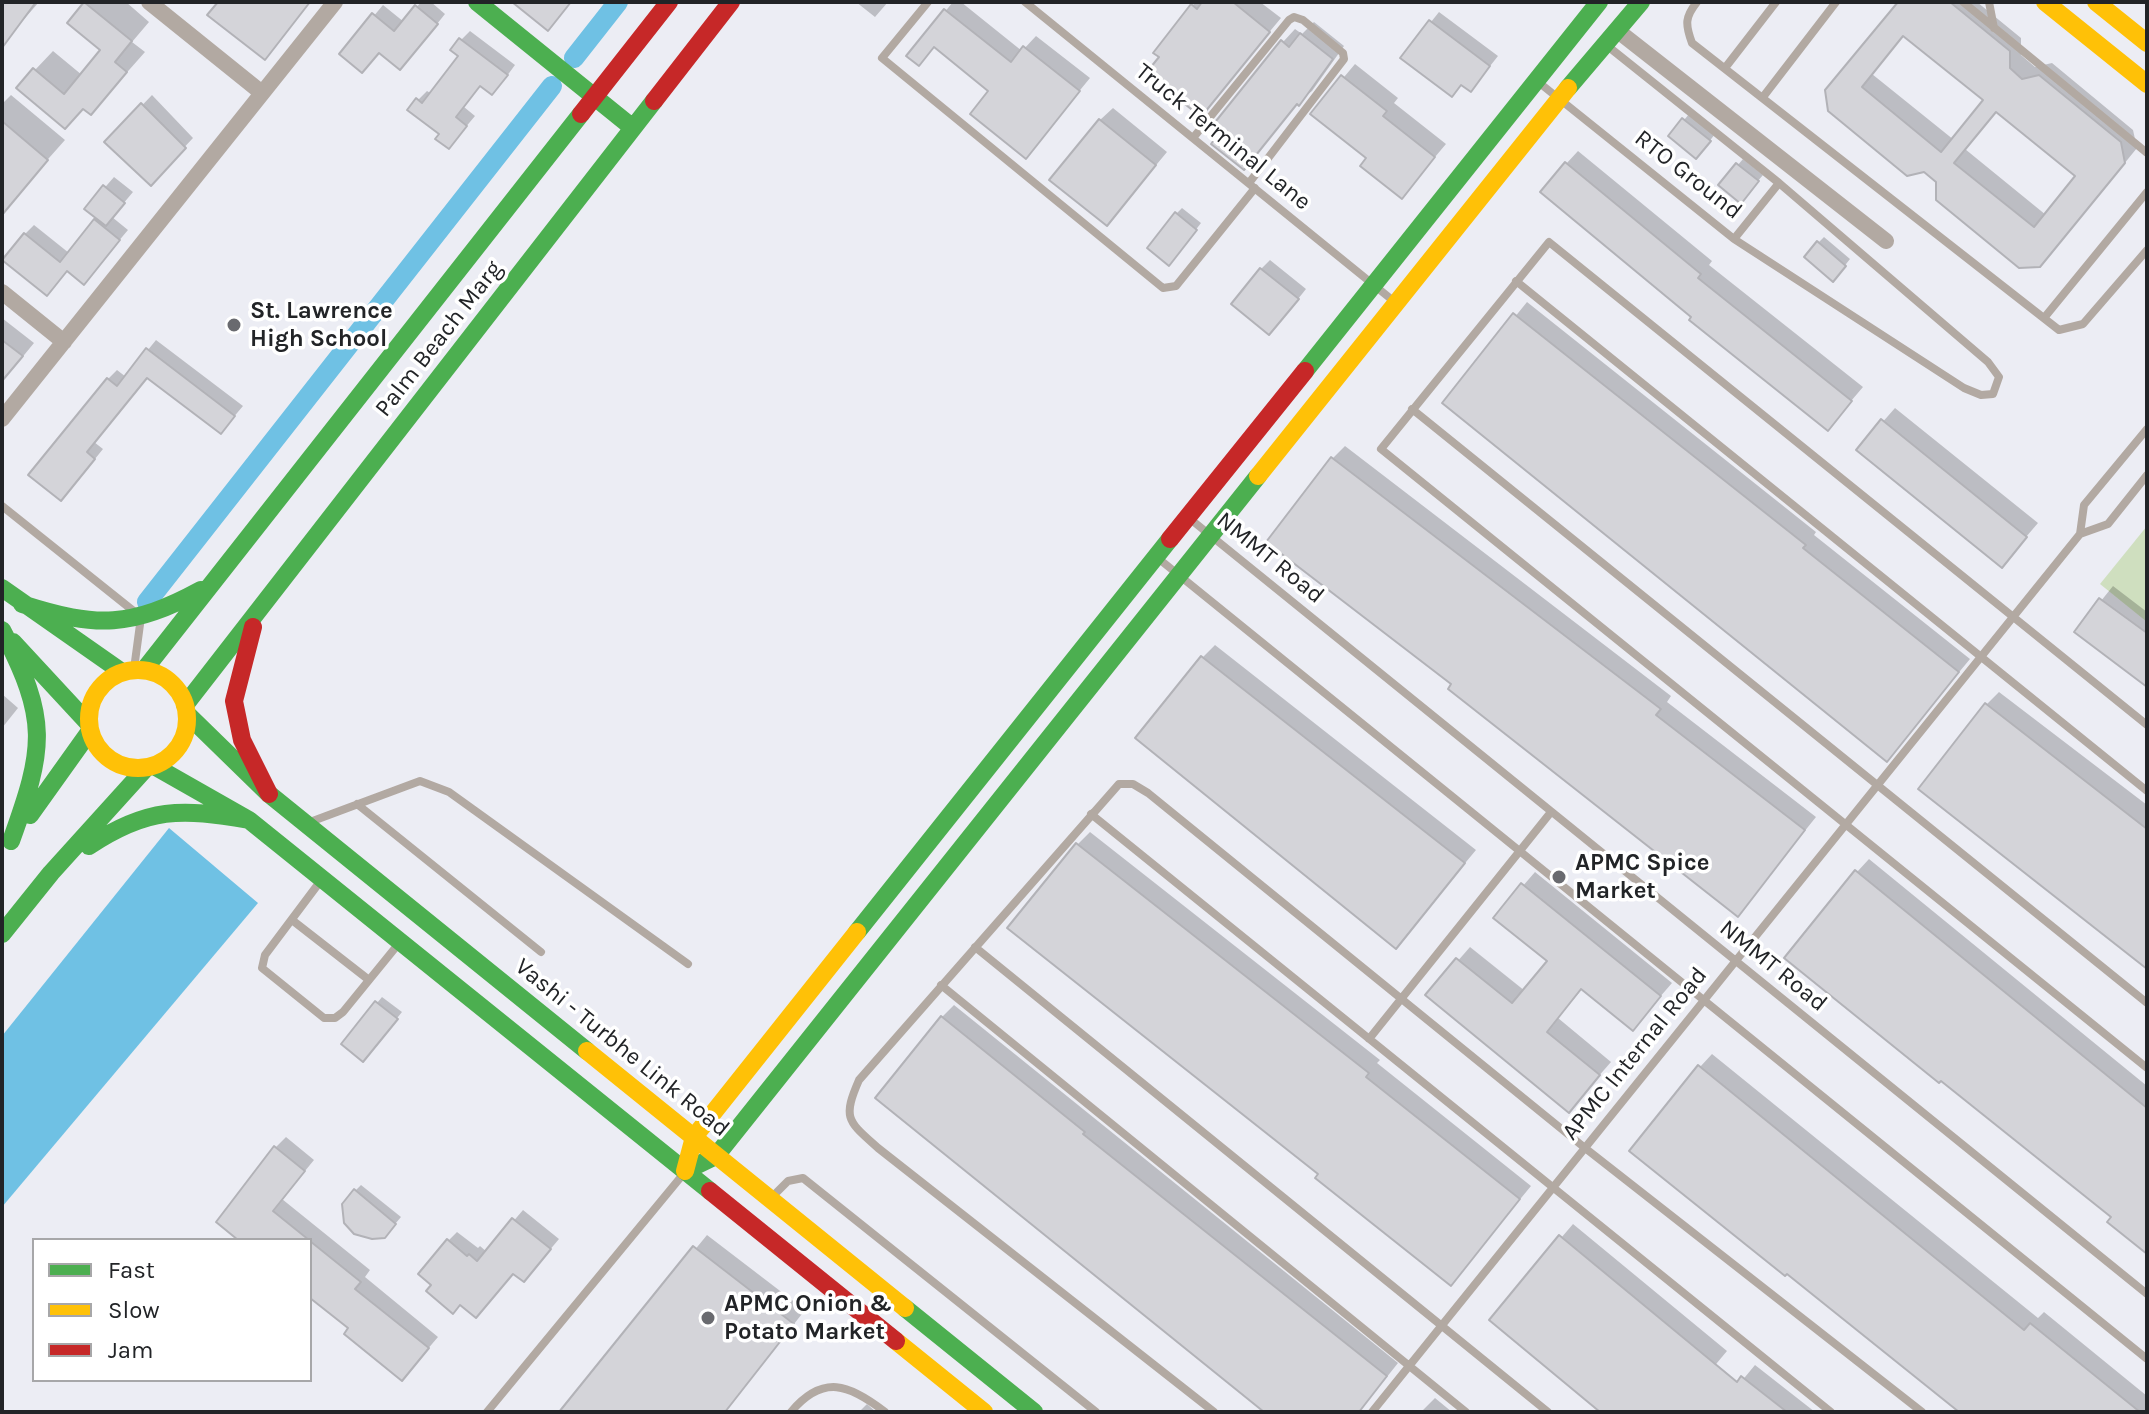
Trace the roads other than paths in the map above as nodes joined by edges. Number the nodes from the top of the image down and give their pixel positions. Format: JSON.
{"nodes":[{"id":1,"x":149,"y":2,"type":"edge"},
{"id":2,"x":335,"y":2,"type":"edge"},
{"id":3,"x":477,"y":2,"type":"edge"},
{"id":4,"x":669,"y":2,"type":"edge"},
{"id":5,"x":731,"y":2,"type":"edge"},
{"id":6,"x":928,"y":2,"type":"edge"},
{"id":7,"x":1025,"y":2,"type":"edge"},
{"id":8,"x":1599,"y":2,"type":"edge"},
{"id":9,"x":1641,"y":2,"type":"edge"},
{"id":10,"x":1697,"y":2,"type":"edge"},
{"id":11,"x":1776,"y":2,"type":"edge"},
{"id":12,"x":1836,"y":2,"type":"edge"},
{"id":13,"x":1963,"y":2,"type":"edge"},
{"id":14,"x":1989,"y":2,"type":"edge"},
{"id":15,"x":2045,"y":2,"type":"edge"},
{"id":16,"x":2096,"y":2,"type":"edge"},
{"id":17,"x":1994,"y":28,"type":"junction"},
{"id":18,"x":1611,"y":37,"type":"junction"},
{"id":19,"x":2147,"y":43,"type":"edge"},
{"id":20,"x":1725,"y":68,"type":"junction"},
{"id":21,"x":1537,"y":81,"type":"junction"},
{"id":22,"x":2147,"y":84,"type":"edge"},
{"id":23,"x":262,"y":93,"type":"junction"},
{"id":24,"x":595,"y":97,"type":"junction"},
{"id":25,"x":1763,"y":97,"type":"junction"},
{"id":26,"x":1560,"y":99,"type":"junction"},
{"id":27,"x":633,"y":128,"type":"junction"},
{"id":28,"x":1193,"y":138,"type":"junction"},
{"id":29,"x":2147,"y":153,"type":"edge"},
{"id":30,"x":1779,"y":183,"type":"junction"},
{"id":31,"x":1252,"y":186,"type":"junction"},
{"id":32,"x":2147,"y":192,"type":"edge"},
{"id":33,"x":1734,"y":239,"type":"junction"},
{"id":34,"x":1886,"y":241,"type":"dead end"},
{"id":35,"x":2147,"y":250,"type":"edge"},
{"id":36,"x":1516,"y":281,"type":"junction"},
{"id":37,"x":1374,"y":285,"type":"junction"},
{"id":38,"x":2,"y":292,"type":"edge"},
{"id":39,"x":1397,"y":303,"type":"junction"},
{"id":40,"x":2044,"y":318,"type":"junction"},
{"id":41,"x":64,"y":342,"type":"junction"},
{"id":42,"x":1412,"y":409,"type":"junction"},
{"id":43,"x":2,"y":419,"type":"edge"},
{"id":44,"x":2147,"y":429,"type":"edge"},
{"id":45,"x":2147,"y":475,"type":"edge"},
{"id":46,"x":2,"y":506,"type":"edge"},
{"id":47,"x":1188,"y":517,"type":"junction"},
{"id":48,"x":2080,"y":534,"type":"junction"},
{"id":49,"x":1211,"y":536,"type":"junction"},
{"id":50,"x":1156,"y":557,"type":"junction"},
{"id":51,"x":1179,"y":576,"type":"junction"},
{"id":52,"x":216,"y":581,"type":"junction"},
{"id":53,"x":2,"y":588,"type":"edge"},
{"id":54,"x":22,"y":604,"type":"junction"},
{"id":55,"x":257,"y":613,"type":"junction"},
{"id":56,"x":141,"y":617,"type":"junction"},
{"id":57,"x":2013,"y":617,"type":"junction"},
{"id":58,"x":2,"y":630,"type":"edge"},
{"id":59,"x":1981,"y":657,"type":"junction"},
{"id":60,"x":133,"y":670,"type":"junction"},
{"id":61,"x":186,"y":710,"type":"junction"},
{"id":62,"x":2147,"y":725,"type":"edge"},
{"id":63,"x":89,"y":727,"type":"junction"},
{"id":64,"x":150,"y":767,"type":"junction"},
{"id":65,"x":1878,"y":785,"type":"junction"},
{"id":66,"x":2147,"y":791,"type":"edge"},
{"id":67,"x":269,"y":794,"type":"junction"},
{"id":68,"x":357,"y":804,"type":"junction"},
{"id":69,"x":1551,"y":812,"type":"junction"},
{"id":70,"x":1091,"y":814,"type":"junction"},
{"id":71,"x":249,"y":820,"type":"junction"},
{"id":72,"x":305,"y":823,"type":"junction"},
{"id":73,"x":1846,"y":825,"type":"junction"},
{"id":74,"x":6,"y":846,"type":"edge"},
{"id":75,"x":1520,"y":851,"type":"junction"},
{"id":76,"x":51,"y":873,"type":"junction"},
{"id":77,"x":323,"y":879,"type":"junction"},
{"id":78,"x":292,"y":920,"type":"junction"},
{"id":79,"x":2,"y":934,"type":"edge"},
{"id":80,"x":401,"y":942,"type":"junction"},
{"id":81,"x":975,"y":947,"type":"junction"},
{"id":82,"x":541,"y":952,"type":"dead end"},
{"id":83,"x":1736,"y":961,"type":"junction"},
{"id":84,"x":688,"y":964,"type":"dead end"},
{"id":85,"x":369,"y":980,"type":"junction"},
{"id":86,"x":941,"y":985,"type":"junction"},
{"id":87,"x":1401,"y":999,"type":"junction"},
{"id":88,"x":1704,"y":1000,"type":"junction"},
{"id":89,"x":2147,"y":1003,"type":"edge"},
{"id":90,"x":1369,"y":1039,"type":"junction"},
{"id":91,"x":2147,"y":1068,"type":"edge"},
{"id":92,"x":694,"y":1137,"type":"junction"},
{"id":93,"x":1585,"y":1148,"type":"junction"},
{"id":94,"x":716,"y":1156,"type":"junction"},
{"id":95,"x":685,"y":1171,"type":"junction"},
{"id":96,"x":1553,"y":1187,"type":"junction"},
{"id":97,"x":770,"y":1199,"type":"junction"},
{"id":98,"x":2147,"y":1294,"type":"edge"},
{"id":99,"x":1441,"y":1326,"type":"junction"},
{"id":100,"x":2147,"y":1359,"type":"edge"},
{"id":101,"x":1409,"y":1366,"type":"junction"},
{"id":102,"x":487,"y":1412,"type":"edge"},
{"id":103,"x":791,"y":1412,"type":"edge"},
{"id":104,"x":885,"y":1412,"type":"edge"},
{"id":105,"x":984,"y":1412,"type":"edge"},
{"id":106,"x":1034,"y":1412,"type":"edge"},
{"id":107,"x":1096,"y":1412,"type":"edge"},
{"id":108,"x":1214,"y":1412,"type":"edge"},
{"id":109,"x":1372,"y":1412,"type":"edge"},
{"id":110,"x":1466,"y":1412,"type":"edge"},
{"id":111,"x":1548,"y":1412,"type":"edge"},
{"id":112,"x":1831,"y":1412,"type":"edge"},
{"id":113,"x":1922,"y":1412,"type":"edge"}],
"edges":[{"from":1,"to":23,"type":"street"},
{"from":2,"to":23,"type":"street"},
{"from":3,"to":24,"type":"main road"},
{"from":4,"to":24,"type":"main road","name":"Palm Beach Marg"},
{"from":5,"to":27,"type":"main road","name":"Palm Beach Marg"},
{"from":6,"to":31,"type":"lane"},
{"from":7,"to":28,"type":"lane","name":"Truck Terminal Lane"},
{"from":8,"to":21,"type":"main road"},
{"from":9,"to":18,"type":"main road"},
{"from":10,"to":20,"type":"lane"},
{"from":11,"to":20,"type":"lane"},
{"from":12,"to":25,"type":"lane"},
{"from":13,"to":17,"type":"lane"},
{"from":14,"to":17,"type":"lane"},
{"from":15,"to":22,"type":"main road"},
{"from":16,"to":19,"type":"main road"},
{"from":17,"to":29,"type":"lane"},
{"from":18,"to":26,"type":"main road"},
{"from":18,"to":30,"type":"lane","name":"RTO Ground"},
{"from":18,"to":34,"type":"street"},
{"from":20,"to":25,"type":"lane"},
{"from":21,"to":26,"type":"lane","name":"RTO Ground"},
{"from":21,"to":37,"type":"main road"},
{"from":23,"to":41,"type":"street"},
{"from":24,"to":27,"type":"main road"},
{"from":24,"to":52,"type":"main road","name":"Palm Beach Marg"},
{"from":25,"to":40,"type":"lane"},
{"from":26,"to":33,"type":"lane","name":"RTO Ground"},
{"from":26,"to":39,"type":"main road"},
{"from":27,"to":55,"type":"main road","name":"Palm Beach Marg"},
{"from":28,"to":31,"type":"lane","name":"Truck Terminal Lane"},
{"from":28,"to":31,"type":"lane"},
{"from":30,"to":33,"type":"lane","name":"RTO Ground"},
{"from":30,"to":33,"type":"lane"},
{"from":31,"to":37,"type":"lane","name":"Truck Terminal Lane"},
{"from":32,"to":40,"type":"lane"},
{"from":35,"to":40,"type":"lane"},
{"from":36,"to":42,"type":"lane"},
{"from":36,"to":57,"type":"lane"},
{"from":36,"to":59,"type":"lane"},
{"from":37,"to":39,"type":"lane","name":"Truck Terminal Lane"},
{"from":37,"to":47,"type":"main road"},
{"from":38,"to":41,"type":"street"},
{"from":39,"to":49,"type":"main road"},
{"from":41,"to":43,"type":"street"},
{"from":42,"to":65,"type":"lane"},
{"from":42,"to":73,"type":"lane"},
{"from":44,"to":48,"type":"lane"},
{"from":45,"to":48,"type":"lane"},
{"from":46,"to":56,"type":"lane"},
{"from":47,"to":49,"type":"lane","name":"NMMT Road"},
{"from":47,"to":50,"type":"main road"},
{"from":48,"to":57,"type":"lane","name":"APMC Internal Road"},
{"from":49,"to":51,"type":"main road"},
{"from":49,"to":69,"type":"lane","name":"NMMT Road"},
{"from":50,"to":51,"type":"lane"},
{"from":50,"to":92,"type":"main road"},
{"from":51,"to":75,"type":"lane"},
{"from":51,"to":94,"type":"main road"},
{"from":52,"to":56,"type":"main road"},
{"from":52,"to":60,"type":"main road","name":"Palm Beach Marg"},
{"from":53,"to":54,"type":"main road"},
{"from":54,"to":56,"type":"main road"},
{"from":54,"to":60,"type":"main road"},
{"from":55,"to":61,"type":"main road","name":"Palm Beach Marg"},
{"from":55,"to":67,"type":"main road"},
{"from":56,"to":60,"type":"lane"},
{"from":57,"to":59,"type":"lane","name":"APMC Internal Road"},
{"from":57,"to":62,"type":"lane"},
{"from":58,"to":63,"type":"main road"},
{"from":58,"to":74,"type":"main road"},
{"from":59,"to":65,"type":"lane","name":"APMC Internal Road"},
{"from":59,"to":66,"type":"lane"},
{"from":60,"to":61,"type":"main road"},
{"from":60,"to":63,"type":"main road"},
{"from":61,"to":64,"type":"main road"},
{"from":61,"to":67,"type":"main road","name":"Vashi - Turbhe Link Road"},
{"from":63,"to":64,"type":"main road"},
{"from":63,"to":74,"type":"main road"},
{"from":64,"to":71,"type":"main road"},
{"from":64,"to":76,"type":"main road"},
{"from":65,"to":73,"type":"lane","name":"APMC Internal Road"},
{"from":65,"to":89,"type":"lane"},
{"from":67,"to":72,"type":"main road","name":"Vashi - Turbhe Link Road"},
{"from":68,"to":72,"type":"lane"},
{"from":68,"to":82,"type":"lane"},
{"from":68,"to":84,"type":"lane"},
{"from":69,"to":75,"type":"lane"},
{"from":69,"to":83,"type":"lane","name":"NMMT Road"},
{"from":70,"to":81,"type":"lane"},
{"from":70,"to":87,"type":"lane"},
{"from":70,"to":90,"type":"lane"},
{"from":71,"to":76,"type":"main road"},
{"from":71,"to":77,"type":"main road"},
{"from":72,"to":92,"type":"main road","name":"Vashi - Turbhe Link Road"},
{"from":73,"to":83,"type":"lane","name":"APMC Internal Road"},
{"from":73,"to":91,"type":"lane"},
{"from":75,"to":87,"type":"lane"},
{"from":75,"to":88,"type":"lane"},
{"from":76,"to":79,"type":"main road"},
{"from":77,"to":78,"type":"lane"},
{"from":77,"to":80,"type":"main road"},
{"from":78,"to":85,"type":"lane"},
{"from":78,"to":85,"type":"lane"},
{"from":80,"to":85,"type":"lane"},
{"from":80,"to":95,"type":"main road"},
{"from":81,"to":86,"type":"lane"},
{"from":81,"to":99,"type":"lane"},
{"from":83,"to":88,"type":"lane","name":"APMC Internal Road"},
{"from":83,"to":98,"type":"lane","name":"NMMT Road"},
{"from":86,"to":101,"type":"lane"},
{"from":86,"to":108,"type":"lane"},
{"from":87,"to":90,"type":"lane"},
{"from":87,"to":93,"type":"lane"},
{"from":88,"to":93,"type":"lane","name":"APMC Internal Road"},
{"from":88,"to":100,"type":"lane"},
{"from":90,"to":96,"type":"lane"},
{"from":92,"to":94,"type":"main road","name":"Vashi - Turbhe Link Road"},
{"from":92,"to":95,"type":"main road"},
{"from":93,"to":96,"type":"lane","name":"APMC Internal Road"},
{"from":93,"to":113,"type":"lane"},
{"from":94,"to":95,"type":"main road"},
{"from":94,"to":97,"type":"main road","name":"Vashi - Turbhe Link Road"},
{"from":95,"to":102,"type":"lane"},
{"from":95,"to":105,"type":"main road"},
{"from":96,"to":99,"type":"lane","name":"APMC Internal Road"},
{"from":96,"to":112,"type":"lane"},
{"from":97,"to":106,"type":"main road","name":"Vashi - Turbhe Link Road"},
{"from":97,"to":107,"type":"lane"},
{"from":99,"to":101,"type":"lane","name":"APMC Internal Road"},
{"from":99,"to":111,"type":"lane"},
{"from":101,"to":109,"type":"lane","name":"APMC Internal Road"},
{"from":101,"to":110,"type":"lane"},
{"from":103,"to":104,"type":"lane"}]}
